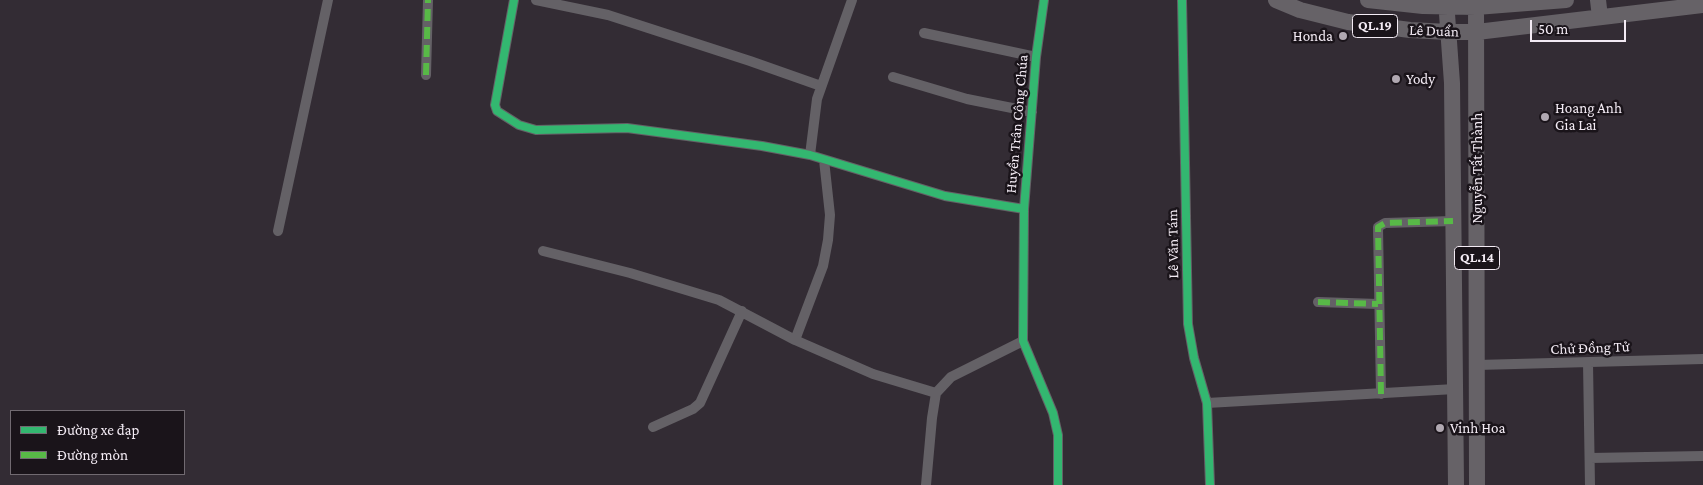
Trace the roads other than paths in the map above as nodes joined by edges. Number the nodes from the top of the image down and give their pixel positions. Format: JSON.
{"nodes":[{"id":1,"x":328,"y":0,"type":"edge"},
{"id":2,"x":428,"y":0,"type":"edge"},
{"id":3,"x":514,"y":0,"type":"edge"},
{"id":4,"x":536,"y":0,"type":"edge"},
{"id":5,"x":852,"y":0,"type":"edge"},
{"id":6,"x":1044,"y":0,"type":"edge"},
{"id":7,"x":1182,"y":0,"type":"edge"},
{"id":8,"x":1276,"y":0,"type":"edge"},
{"id":9,"x":1368,"y":0,"type":"edge"},
{"id":10,"x":1566,"y":0,"type":"edge"},
{"id":11,"x":1598,"y":0,"type":"edge"},
{"id":12,"x":1446,"y":3,"type":"edge"},
{"id":13,"x":1476,"y":3,"type":"edge"},
{"id":14,"x":1703,"y":5,"type":"edge"},
{"id":15,"x":1600,"y":17,"type":"junction"},
{"id":16,"x":1448,"y":32,"type":"junction"},
{"id":17,"x":1477,"y":32,"type":"junction"},
{"id":18,"x":924,"y":33,"type":"dead end"},
{"id":19,"x":1036,"y":57,"type":"junction"},
{"id":20,"x":426,"y":75,"type":"dead end"},
{"id":21,"x":893,"y":77,"type":"dead end"},
{"id":22,"x":821,"y":86,"type":"junction"},
{"id":23,"x":1032,"y":112,"type":"junction"},
{"id":24,"x":810,"y":156,"type":"junction"},
{"id":25,"x":824,"y":160,"type":"junction"},
{"id":26,"x":1024,"y":209,"type":"junction"},
{"id":27,"x":1453,"y":221,"type":"junction"},
{"id":28,"x":278,"y":231,"type":"dead end"},
{"id":29,"x":543,"y":252,"type":"dead end"},
{"id":30,"x":1318,"y":302,"type":"dead end"},
{"id":31,"x":1378,"y":304,"type":"junction"},
{"id":32,"x":742,"y":310,"type":"junction"},
{"id":33,"x":794,"y":340,"type":"junction"},
{"id":34,"x":1022,"y":341,"type":"junction"},
{"id":35,"x":1703,"y":359,"type":"edge"},
{"id":36,"x":1588,"y":363,"type":"junction"},
{"id":37,"x":1477,"y":366,"type":"junction"},
{"id":38,"x":1455,"y":389,"type":"junction"},
{"id":39,"x":936,"y":393,"type":"junction"},
{"id":40,"x":1381,"y":394,"type":"junction"},
{"id":41,"x":1207,"y":403,"type":"junction"},
{"id":42,"x":653,"y":427,"type":"dead end"},
{"id":43,"x":1703,"y":456,"type":"edge"},
{"id":44,"x":1590,"y":458,"type":"junction"},
{"id":45,"x":926,"y":485,"type":"edge"},
{"id":46,"x":1058,"y":485,"type":"edge"},
{"id":47,"x":1210,"y":485,"type":"edge"},
{"id":48,"x":1456,"y":485,"type":"edge"},
{"id":49,"x":1477,"y":485,"type":"edge"},
{"id":50,"x":1590,"y":485,"type":"edge"}],
"edges":[{"from":1,"to":28,"type":"street"},
{"from":2,"to":20,"type":"street"},
{"from":3,"to":24,"type":"street"},
{"from":4,"to":22,"type":"street"},
{"from":5,"to":22,"type":"street"},
{"from":6,"to":19,"type":"street","name":"Huyền Trân Công Chúa"},
{"from":7,"to":41,"type":"street","name":"Lê Văn Tám"},
{"from":8,"to":16,"type":"main road","name":"Lê Duẩn","number":"QL.19"},
{"from":9,"to":12,"type":"main road","name":"Lê Duẩn","number":"QL.19"},
{"from":10,"to":13,"type":"main road","name":"Lê Duẩn"},
{"from":11,"to":15,"type":"main road"},
{"from":12,"to":13,"type":"main road","name":"Lê Duẩn","number":"QL.19"},
{"from":12,"to":16,"type":"main road","number":"QL.14"},
{"from":13,"to":17,"type":"main road","number":"QL.14"},
{"from":14,"to":15,"type":"main road","name":"Lê Duẩn"},
{"from":15,"to":17,"type":"main road","name":"Lê Duẩn"},
{"from":16,"to":17,"type":"main road","name":"Lê Duẩn","number":"QL.19"},
{"from":16,"to":27,"type":"main road","name":"Nguyễn Tất Thành","number":"QL.14"},
{"from":17,"to":37,"type":"main road","name":"Nguyễn Tất Thành","number":"QL.14"},
{"from":18,"to":19,"type":"street"},
{"from":19,"to":23,"type":"street","name":"Huyền Trân Công Chúa"},
{"from":21,"to":23,"type":"street"},
{"from":22,"to":24,"type":"street"},
{"from":23,"to":26,"type":"street","name":"Huyền Trân Công Chúa"},
{"from":24,"to":25,"type":"street"},
{"from":25,"to":26,"type":"street"},
{"from":25,"to":33,"type":"street"},
{"from":26,"to":34,"type":"street","name":"Huyền Trân Công Chúa"},
{"from":27,"to":31,"type":"street"},
{"from":27,"to":38,"type":"main road","name":"Nguyễn Tất Thành","number":"QL.14"},
{"from":29,"to":32,"type":"street"},
{"from":30,"to":31,"type":"street"},
{"from":31,"to":40,"type":"street"},
{"from":32,"to":33,"type":"street"},
{"from":32,"to":42,"type":"street"},
{"from":33,"to":39,"type":"street"},
{"from":34,"to":39,"type":"street"},
{"from":34,"to":46,"type":"street","name":"Huyền Trân Công Chúa"},
{"from":35,"to":36,"type":"street","name":"Chử Đồng Tử"},
{"from":36,"to":37,"type":"street","name":"Chử Đồng Tử"},
{"from":36,"to":44,"type":"street"},
{"from":37,"to":49,"type":"main road","name":"Nguyễn Tất Thành","number":"QL.14"},
{"from":38,"to":40,"type":"street"},
{"from":38,"to":48,"type":"main road","name":"Nguyễn Tất Thành","number":"QL.14"},
{"from":39,"to":45,"type":"street"},
{"from":40,"to":41,"type":"street"},
{"from":41,"to":47,"type":"street","name":"Lê Văn Tám"},
{"from":43,"to":44,"type":"street"},
{"from":44,"to":50,"type":"street"}]}
